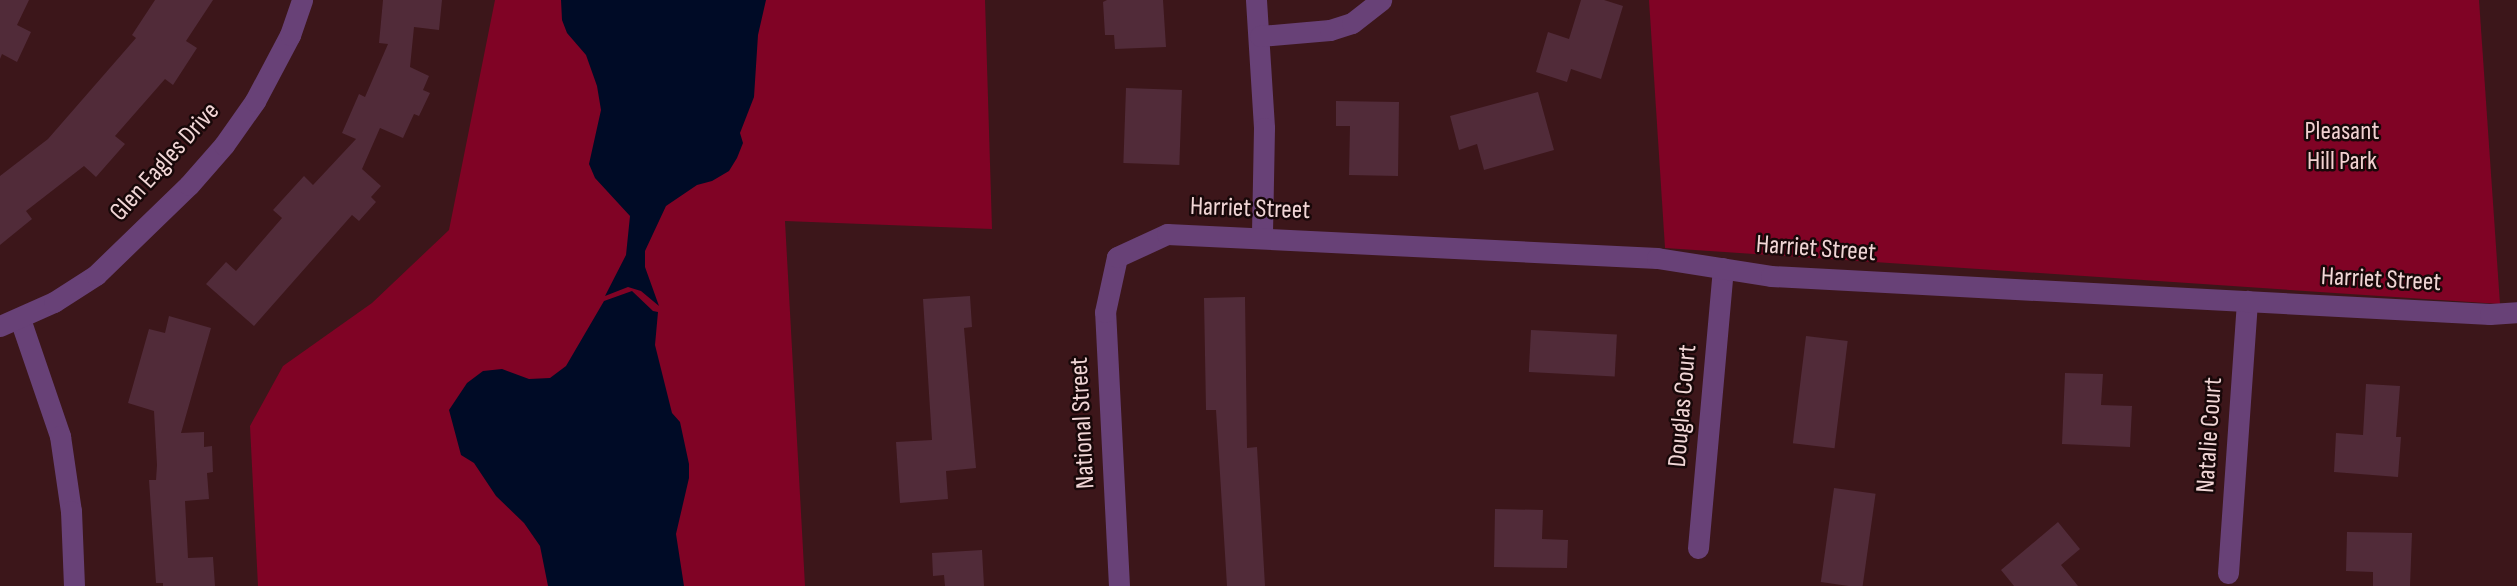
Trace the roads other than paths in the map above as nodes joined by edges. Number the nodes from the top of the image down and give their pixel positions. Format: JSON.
{"nodes":[{"id":1,"x":302,"y":0,"type":"edge"},
{"id":2,"x":1256,"y":0,"type":"edge"},
{"id":3,"x":1381,"y":0,"type":"edge"},
{"id":4,"x":1260,"y":36,"type":"junction"},
{"id":5,"x":1262,"y":237,"type":"junction"},
{"id":6,"x":1117,"y":257,"type":"joint"},
{"id":7,"x":1723,"y":268,"type":"junction"},
{"id":8,"x":2247,"y":301,"type":"junction"},
{"id":9,"x":2517,"y":312,"type":"edge"},
{"id":10,"x":10,"y":322,"type":"edge"},
{"id":11,"x":1698,"y":548,"type":"dead end"},
{"id":12,"x":2228,"y":573,"type":"dead end"},
{"id":13,"x":74,"y":586,"type":"edge"},
{"id":14,"x":1119,"y":586,"type":"edge"}],
"edges":[{"from":1,"to":10,"type":"street","name":"Glen Eagles Drive"},
{"from":2,"to":4,"type":"street"},
{"from":3,"to":4,"type":"street"},
{"from":4,"to":5,"type":"street"},
{"from":5,"to":6,"type":"street","name":"Harriet Street"},
{"from":5,"to":7,"type":"street","name":"Harriet Street"},
{"from":6,"to":14,"type":"street","name":"National Street"},
{"from":7,"to":8,"type":"street","name":"Harriet Street"},
{"from":7,"to":11,"type":"street","name":"Douglas Court"},
{"from":8,"to":9,"type":"street","name":"Harriet Street"},
{"from":8,"to":12,"type":"street","name":"Natalie Court"},
{"from":10,"to":13,"type":"street"}]}
